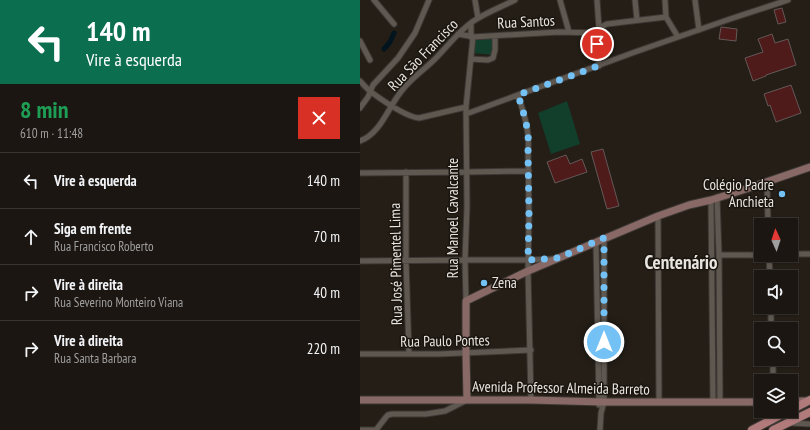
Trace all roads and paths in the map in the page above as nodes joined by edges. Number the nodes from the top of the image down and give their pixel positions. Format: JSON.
{"nodes":[{"id":1,"x":374,"y":0,"type":"edge"},
{"id":2,"x":429,"y":0,"type":"edge"},
{"id":3,"x":474,"y":0,"type":"edge"},
{"id":4,"x":515,"y":0,"type":"edge"},
{"id":5,"x":560,"y":0,"type":"edge"},
{"id":6,"x":597,"y":0,"type":"edge"},
{"id":7,"x":635,"y":0,"type":"edge"},
{"id":8,"x":665,"y":0,"type":"edge"},
{"id":9,"x":696,"y":0,"type":"edge"},
{"id":10,"x":788,"y":0,"type":"edge"},
{"id":11,"x":666,"y":17,"type":"junction"},
{"id":12,"x":478,"y":18,"type":"junction"},
{"id":13,"x":637,"y":20,"type":"junction"},
{"id":14,"x":471,"y":23,"type":"junction"},
{"id":15,"x":394,"y":24,"type":"dead end"},
{"id":16,"x":599,"y":28,"type":"junction"},
{"id":17,"x":700,"y":30,"type":"junction"},
{"id":18,"x":569,"y":32,"type":"junction"},
{"id":19,"x":596,"y":33,"type":"junction"},
{"id":20,"x":458,"y":34,"type":"junction"},
{"id":21,"x":495,"y":36,"type":"junction"},
{"id":22,"x":472,"y":37,"type":"junction"},
{"id":23,"x":678,"y":37,"type":"junction"},
{"id":24,"x":360,"y":41,"type":"edge"},
{"id":25,"x":471,"y":59,"type":"junction"},
{"id":26,"x":370,"y":60,"type":"dead end"},
{"id":27,"x":598,"y":66,"type":"junction"},
{"id":28,"x":360,"y":81,"type":"edge"},
{"id":29,"x":370,"y":92,"type":"junction"},
{"id":30,"x":518,"y":95,"type":"junction"},
{"id":31,"x":391,"y":105,"type":"junction"},
{"id":32,"x":466,"y":107,"type":"junction"},
{"id":33,"x":360,"y":108,"type":"edge"},
{"id":34,"x":466,"y":114,"type":"junction"},
{"id":35,"x":360,"y":141,"type":"edge"},
{"id":36,"x":810,"y":167,"type":"edge"},
{"id":37,"x":529,"y":171,"type":"junction"},
{"id":38,"x":406,"y":172,"type":"junction"},
{"id":39,"x":467,"y":172,"type":"junction"},
{"id":40,"x":360,"y":173,"type":"edge"},
{"id":41,"x":767,"y":182,"type":"junction"},
{"id":42,"x":714,"y":198,"type":"junction"},
{"id":43,"x":658,"y":216,"type":"junction"},
{"id":44,"x":768,"y":218,"type":"edge"},
{"id":45,"x":604,"y":238,"type":"junction"},
{"id":46,"x":596,"y":242,"type":"junction"},
{"id":47,"x":798,"y":254,"type":"edge"},
{"id":48,"x":810,"y":254,"type":"edge"},
{"id":49,"x":719,"y":255,"type":"junction"},
{"id":50,"x":754,"y":255,"type":"edge"},
{"id":51,"x":558,"y":258,"type":"junction"},
{"id":52,"x":406,"y":260,"type":"junction"},
{"id":53,"x":465,"y":260,"type":"junction"},
{"id":54,"x":528,"y":260,"type":"junction"},
{"id":55,"x":360,"y":261,"type":"edge"},
{"id":56,"x":528,"y":271,"type":"junction"},
{"id":57,"x":466,"y":300,"type":"junction"},
{"id":58,"x":531,"y":350,"type":"junction"},
{"id":59,"x":466,"y":353,"type":"junction"},
{"id":60,"x":360,"y":354,"type":"edge"},
{"id":61,"x":409,"y":354,"type":"junction"},
{"id":62,"x":360,"y":400,"type":"edge"},
{"id":63,"x":467,"y":400,"type":"junction"},
{"id":64,"x":531,"y":400,"type":"junction"},
{"id":65,"x":810,"y":400,"type":"edge"},
{"id":66,"x":798,"y":401,"type":"edge"},
{"id":67,"x":601,"y":402,"type":"junction"},
{"id":68,"x":659,"y":402,"type":"junction"},
{"id":69,"x":716,"y":402,"type":"junction"},
{"id":70,"x":754,"y":402,"type":"edge"},
{"id":71,"x":798,"y":406,"type":"edge"},
{"id":72,"x":810,"y":412,"type":"edge"},
{"id":73,"x":775,"y":418,"type":"edge"},
{"id":74,"x":786,"y":423,"type":"junction"},
{"id":75,"x":810,"y":424,"type":"edge"},
{"id":76,"x":360,"y":430,"type":"edge"},
{"id":77,"x":600,"y":430,"type":"edge"},
{"id":78,"x":752,"y":430,"type":"edge"},
{"id":79,"x":773,"y":430,"type":"edge"}],
"edges":[{"from":1,"to":15,"type":"street"},
{"from":2,"to":29,"type":"street"},
{"from":3,"to":12,"type":"street"},
{"from":4,"to":12,"type":"street","name":"Rua São Francisco"},
{"from":5,"to":18,"type":"street"},
{"from":6,"to":16,"type":"street"},
{"from":7,"to":13,"type":"street"},
{"from":8,"to":11,"type":"street"},
{"from":9,"to":17,"type":"street"},
{"from":10,"to":17,"type":"street"},
{"from":11,"to":13,"type":"street"},
{"from":11,"to":23,"type":"street"},
{"from":12,"to":14,"type":"street","name":"Rua São Francisco"},
{"from":13,"to":16,"type":"street"},
{"from":14,"to":20,"type":"street","name":"Rua São Francisco"},
{"from":14,"to":22,"type":"street","name":"Rua Manoel Cavalcante"},
{"from":16,"to":19,"type":"street"},
{"from":17,"to":23,"type":"street"},
{"from":18,"to":19,"type":"street","name":"Rua Santos"},
{"from":18,"to":21,"type":"street","name":"Rua Santos"},
{"from":19,"to":27,"type":"street"},
{"from":20,"to":22,"type":"street","name":"Rua Santos"},
{"from":20,"to":31,"type":"street","name":"Rua São Francisco"},
{"from":21,"to":22,"type":"street","name":"Rua Santos"},
{"from":21,"to":25,"type":"street"},
{"from":22,"to":25,"type":"street","name":"Rua Manoel Cavalcante"},
{"from":23,"to":27,"type":"street"},
{"from":24,"to":26,"type":"street"},
{"from":25,"to":32,"type":"street","name":"Rua Manoel Cavalcante"},
{"from":27,"to":30,"type":"street"},
{"from":28,"to":29,"type":"street"},
{"from":29,"to":31,"type":"street"},
{"from":29,"to":33,"type":"street"},
{"from":30,"to":34,"type":"street"},
{"from":30,"to":37,"type":"street"},
{"from":31,"to":32,"type":"street"},
{"from":31,"to":35,"type":"street","name":"Rua São Francisco"},
{"from":32,"to":34,"type":"street","name":"Rua Manoel Cavalcante"},
{"from":34,"to":39,"type":"street","name":"Rua Manoel Cavalcante"},
{"from":36,"to":41,"type":"street"},
{"from":37,"to":39,"type":"street"},
{"from":37,"to":54,"type":"street"},
{"from":38,"to":39,"type":"street"},
{"from":38,"to":40,"type":"street"},
{"from":38,"to":52,"type":"street","name":"Rua José Pimentel Lima"},
{"from":39,"to":53,"type":"street","name":"Rua Manoel Cavalcante"},
{"from":41,"to":42,"type":"street"},
{"from":41,"to":44,"type":"street"},
{"from":42,"to":43,"type":"street"},
{"from":42,"to":49,"type":"street"},
{"from":42,"to":69,"type":"street"},
{"from":43,"to":45,"type":"street"},
{"from":43,"to":68,"type":"street"},
{"from":45,"to":46,"type":"street"},
{"from":45,"to":67,"type":"street"},
{"from":46,"to":51,"type":"street"},
{"from":46,"to":67,"type":"street"},
{"from":47,"to":48,"type":"street"},
{"from":49,"to":50,"type":"street"},
{"from":49,"to":69,"type":"street"},
{"from":51,"to":54,"type":"street"},
{"from":51,"to":56,"type":"street"},
{"from":52,"to":53,"type":"street"},
{"from":52,"to":55,"type":"street"},
{"from":52,"to":61,"type":"street","name":"Rua José Pimentel Lima"},
{"from":53,"to":54,"type":"street"},
{"from":53,"to":57,"type":"street","name":"Rua Manoel Cavalcante"},
{"from":54,"to":56,"type":"street"},
{"from":56,"to":57,"type":"street"},
{"from":56,"to":58,"type":"street"},
{"from":57,"to":59,"type":"street","name":"Rua Manoel Cavalcante"},
{"from":58,"to":59,"type":"street","name":"Rua Paulo Pontes"},
{"from":58,"to":64,"type":"street"},
{"from":59,"to":61,"type":"street","name":"Rua Paulo Pontes"},
{"from":59,"to":63,"type":"street","name":"Rua Manoel Cavalcante"},
{"from":60,"to":61,"type":"street","name":"Rua Paulo Pontes"},
{"from":62,"to":63,"type":"street","name":"Avenida Professor Almeida Barreto"},
{"from":63,"to":64,"type":"street","name":"Avenida Professor Almeida Barreto"},
{"from":63,"to":76,"type":"street"},
{"from":64,"to":67,"type":"street","name":"Avenida Professor Almeida Barreto"},
{"from":65,"to":66,"type":"street"},
{"from":65,"to":71,"type":"main road"},
{"from":67,"to":68,"type":"street","name":"Avenida Professor Almeida Barreto"},
{"from":67,"to":77,"type":"street"},
{"from":68,"to":69,"type":"street","name":"Avenida Professor Almeida Barreto"},
{"from":69,"to":70,"type":"street","name":"Avenida Professor Almeida Barreto"},
{"from":72,"to":74,"type":"main road"},
{"from":73,"to":78,"type":"main road"},
{"from":74,"to":75,"type":"street"},
{"from":74,"to":79,"type":"main road"}]}
